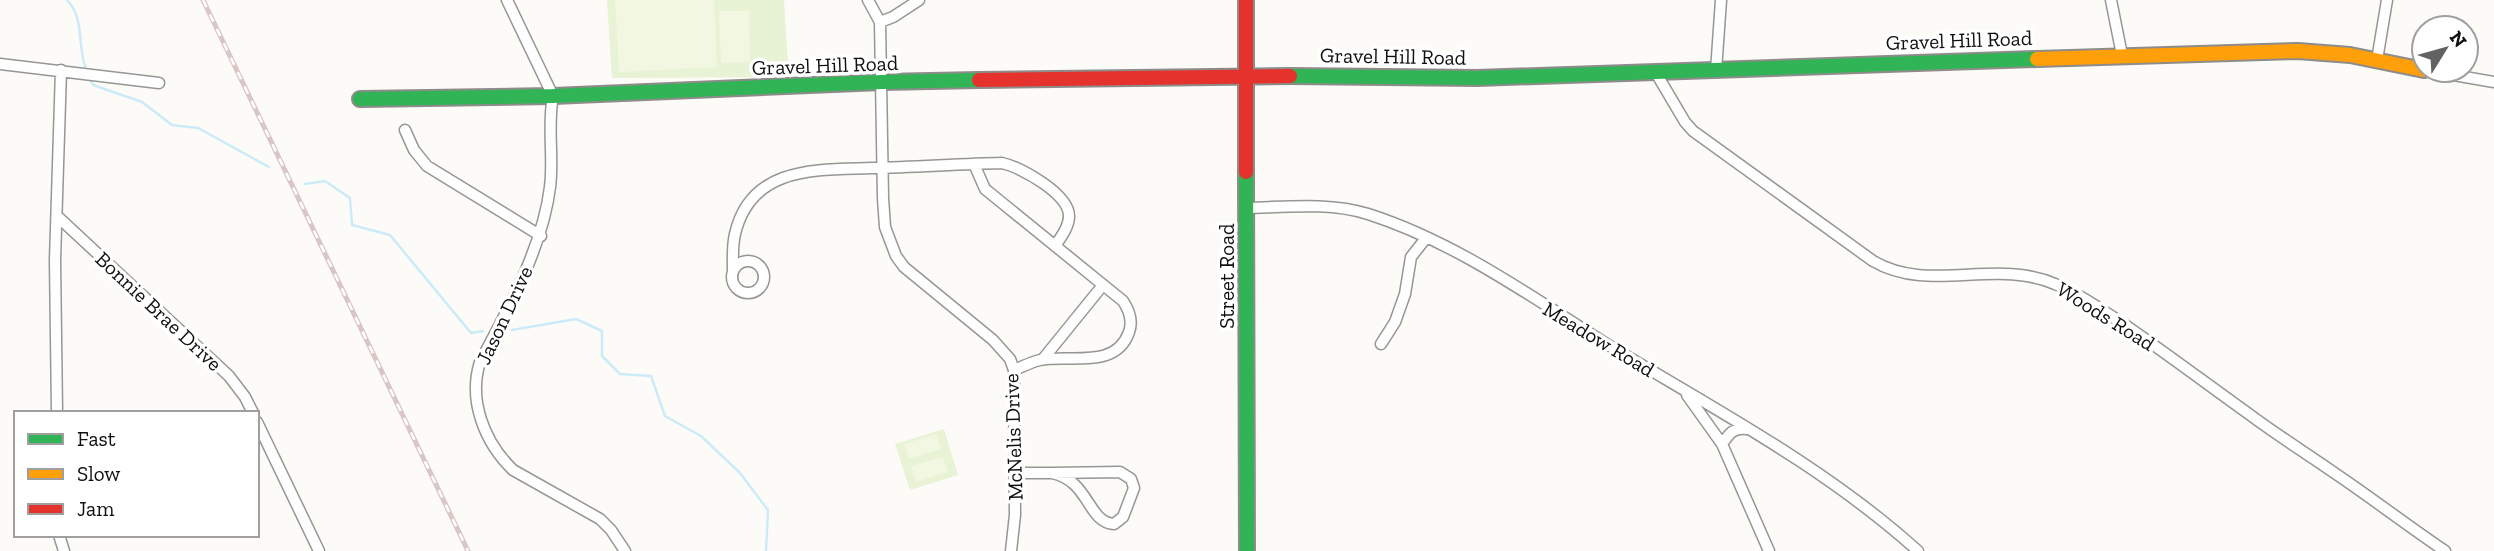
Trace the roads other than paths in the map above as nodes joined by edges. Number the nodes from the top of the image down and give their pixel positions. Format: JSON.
{"nodes":[{"id":1,"x":507,"y":0,"type":"edge"},
{"id":2,"x":868,"y":0,"type":"edge"},
{"id":3,"x":919,"y":0,"type":"edge"},
{"id":4,"x":1247,"y":0,"type":"edge"},
{"id":5,"x":1721,"y":0,"type":"edge"},
{"id":6,"x":2111,"y":0,"type":"edge"},
{"id":7,"x":2387,"y":0,"type":"edge"},
{"id":8,"x":880,"y":22,"type":"junction"},
{"id":9,"x":2122,"y":55,"type":"junction"},
{"id":10,"x":2377,"y":60,"type":"junction"},
{"id":11,"x":0,"y":64,"type":"edge"},
{"id":12,"x":2410,"y":67,"type":"edge"},
{"id":13,"x":66,"y":71,"type":"junction"},
{"id":14,"x":1716,"y":71,"type":"junction"},
{"id":15,"x":1656,"y":73,"type":"junction"},
{"id":16,"x":1247,"y":76,"type":"junction"},
{"id":17,"x":882,"y":82,"type":"junction"},
{"id":18,"x":159,"y":83,"type":"dead end"},
{"id":19,"x":553,"y":96,"type":"junction"},
{"id":20,"x":360,"y":99,"type":"dead end"},
{"id":21,"x":405,"y":130,"type":"dead end"},
{"id":22,"x":974,"y":164,"type":"junction"},
{"id":23,"x":882,"y":168,"type":"junction"},
{"id":24,"x":1247,"y":208,"type":"junction"},
{"id":25,"x":57,"y":216,"type":"junction"},
{"id":26,"x":541,"y":236,"type":"junction"},
{"id":27,"x":1426,"y":238,"type":"junction"},
{"id":28,"x":1055,"y":246,"type":"junction"},
{"id":29,"x":733,"y":271,"type":"dead end"},
{"id":30,"x":1103,"y":285,"type":"junction"},
{"id":31,"x":1381,"y":344,"type":"dead end"},
{"id":32,"x":1043,"y":359,"type":"junction"},
{"id":33,"x":1014,"y":370,"type":"junction"},
{"id":34,"x":1685,"y":391,"type":"junction"},
{"id":35,"x":57,"y":411,"type":"edge"},
{"id":36,"x":252,"y":411,"type":"edge"},
{"id":37,"x":259,"y":426,"type":"edge"},
{"id":38,"x":1747,"y":429,"type":"junction"},
{"id":39,"x":1722,"y":444,"type":"junction"},
{"id":40,"x":1016,"y":473,"type":"junction"},
{"id":41,"x":1052,"y":473,"type":"junction"},
{"id":42,"x":319,"y":551,"type":"edge"},
{"id":43,"x":625,"y":551,"type":"edge"},
{"id":44,"x":1011,"y":551,"type":"edge"},
{"id":45,"x":1247,"y":551,"type":"edge"},
{"id":46,"x":1769,"y":551,"type":"edge"},
{"id":47,"x":1919,"y":551,"type":"edge"},
{"id":48,"x":2445,"y":551,"type":"edge"}],
"edges":[{"from":1,"to":19,"type":"street"},
{"from":2,"to":8,"type":"street"},
{"from":3,"to":8,"type":"street"},
{"from":4,"to":16,"type":"street","name":"Street Road"},
{"from":5,"to":14,"type":"street"},
{"from":6,"to":9,"type":"street"},
{"from":7,"to":10,"type":"street"},
{"from":8,"to":17,"type":"street","name":"McNelis Drive"},
{"from":9,"to":10,"type":"street","name":"Gravel Hill Road"},
{"from":9,"to":14,"type":"street","name":"Gravel Hill Road"},
{"from":10,"to":12,"type":"street","name":"Gravel Hill Road"},
{"from":11,"to":13,"type":"street"},
{"from":13,"to":18,"type":"street"},
{"from":13,"to":25,"type":"street"},
{"from":14,"to":15,"type":"street","name":"Gravel Hill Road"},
{"from":15,"to":16,"type":"street","name":"Gravel Hill Road"},
{"from":15,"to":48,"type":"street","name":"Woods Road"},
{"from":16,"to":17,"type":"street","name":"Gravel Hill Road"},
{"from":16,"to":24,"type":"street","name":"Street Road"},
{"from":17,"to":19,"type":"street","name":"Gravel Hill Road"},
{"from":17,"to":23,"type":"street","name":"McNelis Drive"},
{"from":19,"to":20,"type":"street","name":"Gravel Hill Road"},
{"from":19,"to":26,"type":"street","name":"Jason Drive"},
{"from":21,"to":26,"type":"street"},
{"from":22,"to":23,"type":"street"},
{"from":22,"to":28,"type":"street"},
{"from":22,"to":28,"type":"street"},
{"from":23,"to":29,"type":"street"},
{"from":23,"to":33,"type":"street","name":"McNelis Drive"},
{"from":24,"to":27,"type":"street","name":"Meadow Road"},
{"from":24,"to":45,"type":"street","name":"Street Road"},
{"from":25,"to":35,"type":"street"},
{"from":25,"to":36,"type":"street","name":"Bonnie Brae Drive"},
{"from":26,"to":43,"type":"street","name":"Jason Drive"},
{"from":27,"to":31,"type":"street"},
{"from":27,"to":34,"type":"street","name":"Meadow Road"},
{"from":28,"to":30,"type":"street"},
{"from":30,"to":32,"type":"street"},
{"from":30,"to":32,"type":"street"},
{"from":32,"to":33,"type":"street"},
{"from":33,"to":40,"type":"street","name":"McNelis Drive"},
{"from":34,"to":38,"type":"street","name":"Meadow Road"},
{"from":34,"to":39,"type":"street"},
{"from":37,"to":42,"type":"street"},
{"from":38,"to":39,"type":"street"},
{"from":38,"to":47,"type":"street","name":"Meadow Road"},
{"from":39,"to":46,"type":"street"},
{"from":40,"to":41,"type":"street"},
{"from":40,"to":44,"type":"street","name":"McNelis Drive"},
{"from":41,"to":41,"type":"street"}]}
